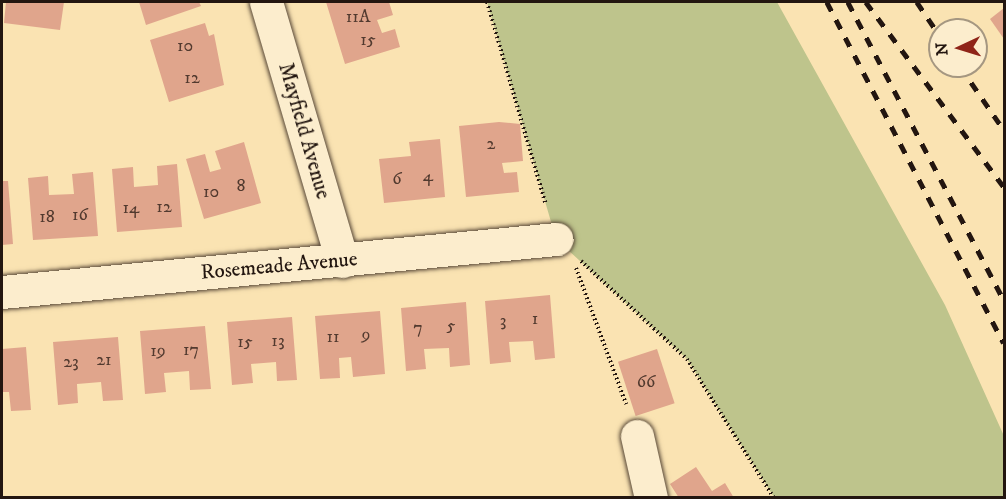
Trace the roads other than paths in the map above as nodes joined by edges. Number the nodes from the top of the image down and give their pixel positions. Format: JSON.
{"nodes":[{"id":1,"x":266,"y":2,"type":"edge"},
{"id":2,"x":556,"y":239,"type":"road end"},
{"id":3,"x":342,"y":261,"type":"junction"},
{"id":4,"x":2,"y":292,"type":"edge"},
{"id":5,"x":637,"y":436,"type":"dead end"},
{"id":6,"x":651,"y":498,"type":"edge"}],
"edges":[{"from":1,"to":3,"type":"street","name":"Mayfield Avenue"},
{"from":2,"to":3,"type":"street","name":"Rosemeade Avenue"},
{"from":3,"to":4,"type":"street","name":"Rosemeade Avenue"},
{"from":5,"to":6,"type":"street"}]}
